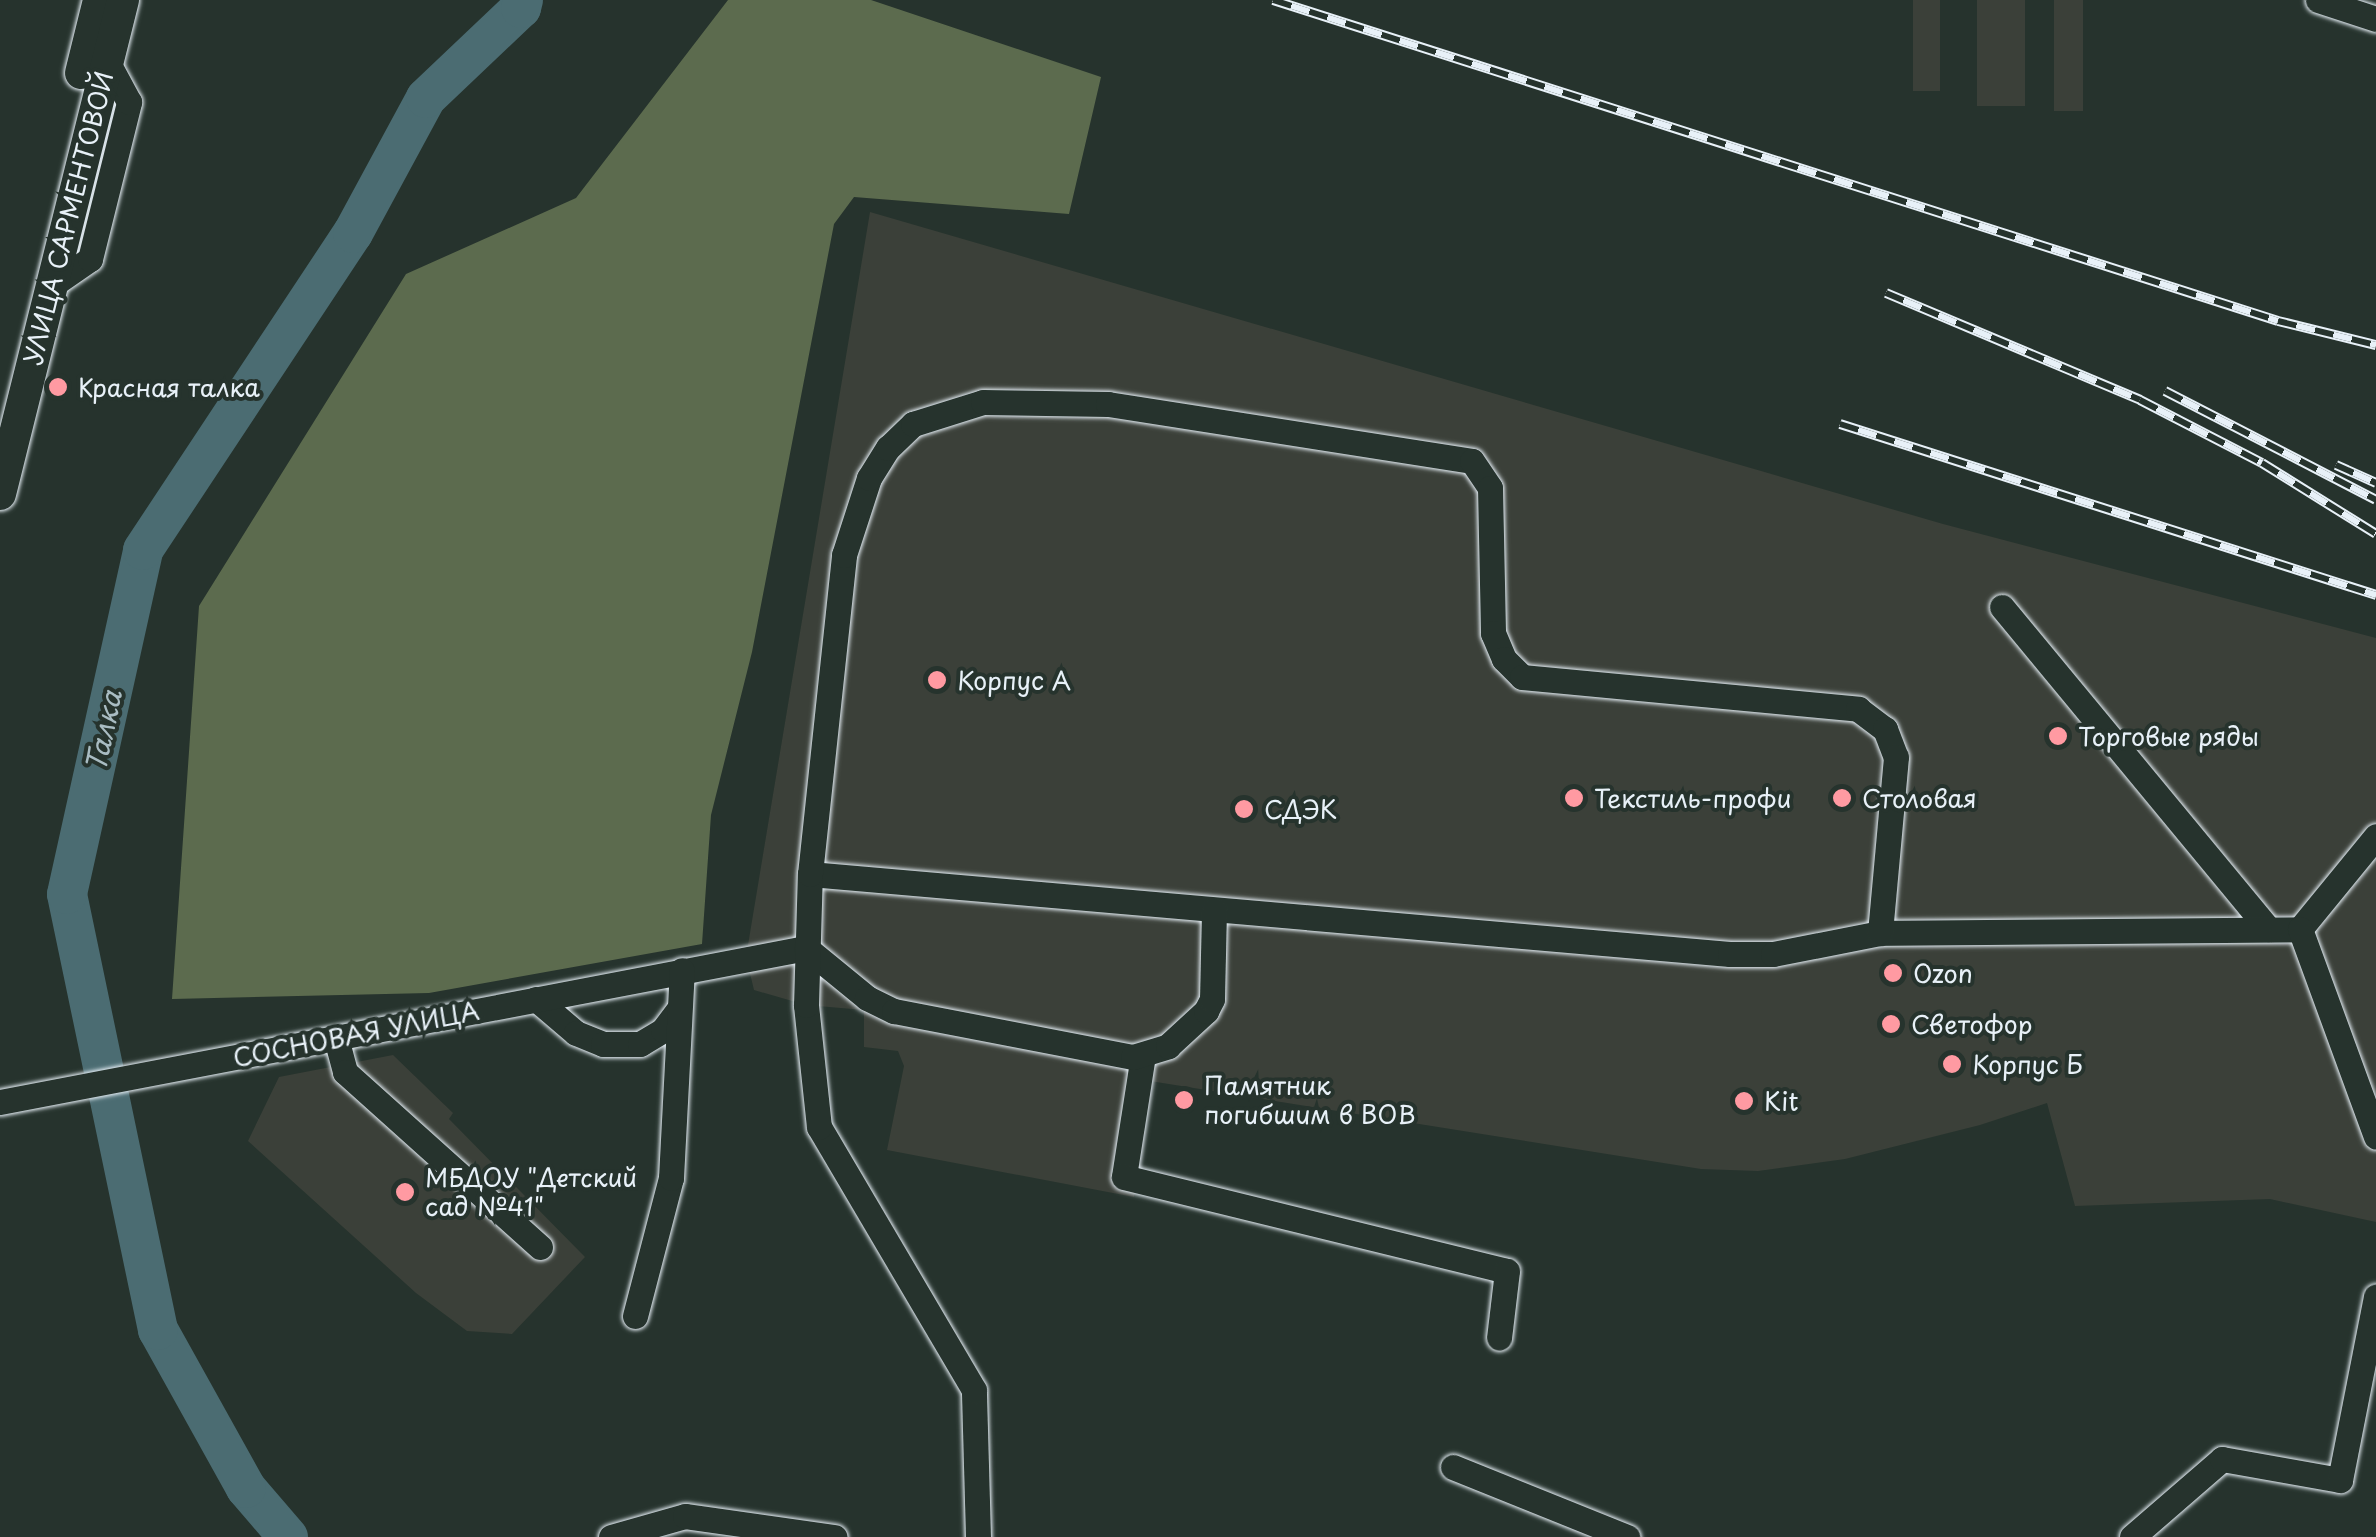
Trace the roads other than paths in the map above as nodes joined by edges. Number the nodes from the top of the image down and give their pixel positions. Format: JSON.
{"nodes":[{"id":1,"x":98,"y":0,"type":"edge"},
{"id":2,"x":123,"y":0,"type":"edge"},
{"id":3,"x":2318,"y":0,"type":"edge"},
{"id":4,"x":2376,"y":19,"type":"edge"},
{"id":5,"x":0,"y":407,"type":"edge"},
{"id":6,"x":0,"y":494,"type":"edge"},
{"id":7,"x":2002,"y":607,"type":"dead end"},
{"id":8,"x":2376,"y":836,"type":"edge"},
{"id":9,"x":810,"y":874,"type":"junction"},
{"id":10,"x":1214,"y":910,"type":"junction"},
{"id":11,"x":2268,"y":929,"type":"junction"},
{"id":12,"x":2300,"y":929,"type":"junction"},
{"id":13,"x":1880,"y":932,"type":"junction"},
{"id":14,"x":806,"y":948,"type":"junction"},
{"id":15,"x":682,"y":970,"type":"junction"},
{"id":16,"x":536,"y":998,"type":"junction"},
{"id":17,"x":679,"y":1009,"type":"junction"},
{"id":18,"x":336,"y":1038,"type":"junction"},
{"id":19,"x":1143,"y":1055,"type":"junction"},
{"id":20,"x":0,"y":1102,"type":"edge"},
{"id":21,"x":2376,"y":1137,"type":"edge"},
{"id":22,"x":540,"y":1246,"type":"dead end"},
{"id":23,"x":2376,"y":1296,"type":"edge"},
{"id":24,"x":635,"y":1316,"type":"dead end"},
{"id":25,"x":1499,"y":1338,"type":"dead end"},
{"id":26,"x":1453,"y":1466,"type":"dead end"},
{"id":27,"x":611,"y":1537,"type":"edge"},
{"id":28,"x":835,"y":1537,"type":"edge"},
{"id":29,"x":978,"y":1537,"type":"edge"},
{"id":30,"x":1627,"y":1537,"type":"edge"},
{"id":31,"x":2132,"y":1537,"type":"edge"}],
"edges":[{"from":1,"to":5,"type":"main road","name":"УЛИЦА САРМЕНТОВОЙ"},
{"from":2,"to":6,"type":"main road","name":"УЛИЦА САРМЕНТОВОЙ"},
{"from":3,"to":4,"type":"street"},
{"from":7,"to":11,"type":"street"},
{"from":8,"to":12,"type":"street"},
{"from":9,"to":10,"type":"street"},
{"from":9,"to":13,"type":"street"},
{"from":9,"to":14,"type":"street"},
{"from":10,"to":13,"type":"street"},
{"from":10,"to":19,"type":"street"},
{"from":11,"to":12,"type":"street"},
{"from":11,"to":13,"type":"street"},
{"from":12,"to":21,"type":"street"},
{"from":14,"to":15,"type":"street","name":"СОСНОВАЯ УЛИЦА"},
{"from":14,"to":19,"type":"street"},
{"from":14,"to":29,"type":"street"},
{"from":15,"to":16,"type":"street","name":"СОСНОВАЯ УЛИЦА"},
{"from":15,"to":17,"type":"street"},
{"from":16,"to":17,"type":"street"},
{"from":16,"to":18,"type":"street","name":"СОСНОВАЯ УЛИЦА"},
{"from":17,"to":24,"type":"street"},
{"from":18,"to":20,"type":"street","name":"СОСНОВАЯ УЛИЦА"},
{"from":18,"to":22,"type":"street"},
{"from":19,"to":25,"type":"street"},
{"from":23,"to":31,"type":"street"},
{"from":26,"to":30,"type":"street"},
{"from":27,"to":28,"type":"street"}]}
